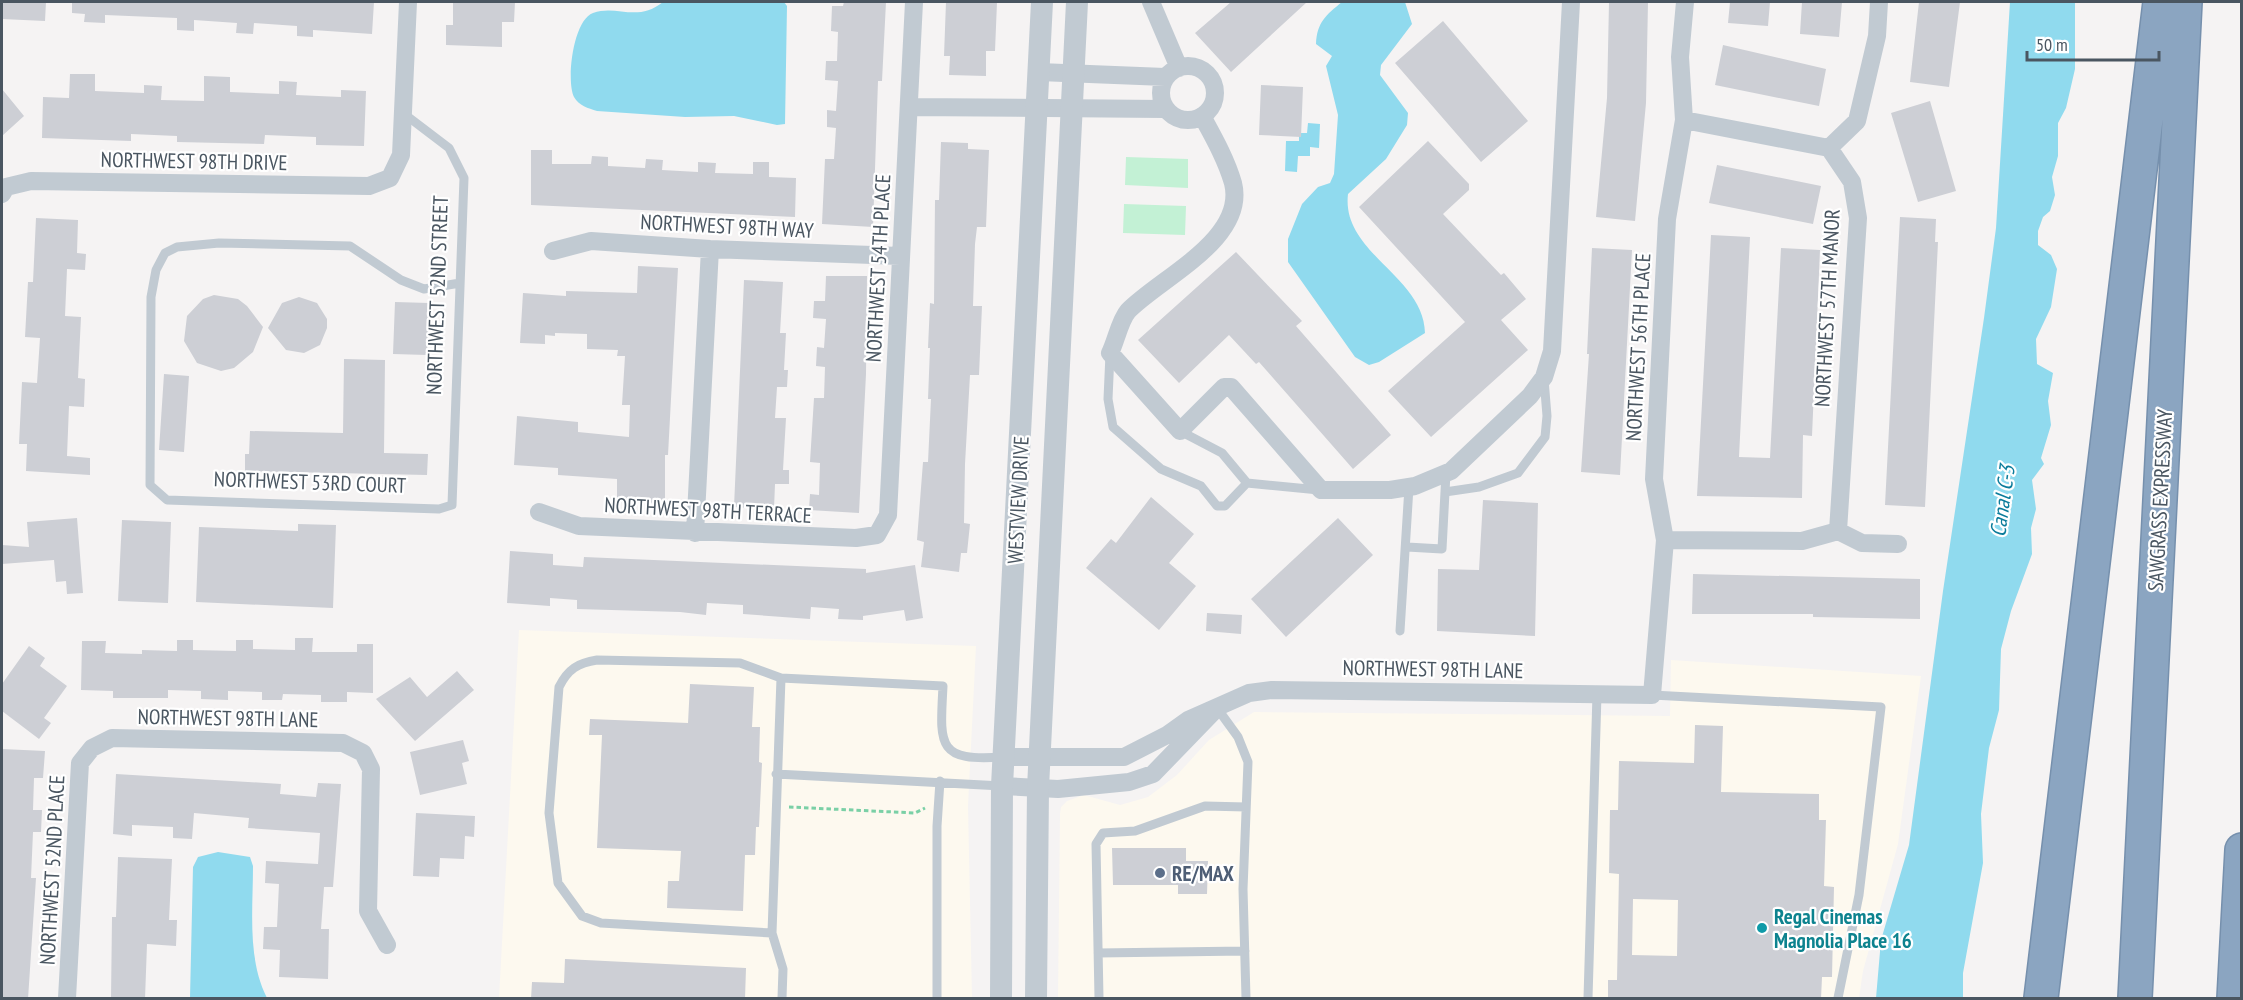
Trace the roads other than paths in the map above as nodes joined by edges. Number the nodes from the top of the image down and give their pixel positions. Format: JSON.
{"nodes":[{"id":1,"x":408,"y":2,"type":"edge"},
{"id":2,"x":914,"y":2,"type":"edge"},
{"id":3,"x":1042,"y":2,"type":"edge"},
{"id":4,"x":1077,"y":2,"type":"edge"},
{"id":5,"x":1151,"y":2,"type":"edge"},
{"id":6,"x":1570,"y":2,"type":"edge"},
{"id":7,"x":1685,"y":2,"type":"edge"},
{"id":8,"x":1879,"y":2,"type":"edge"},
{"id":9,"x":2160,"y":2,"type":"edge"},
{"id":10,"x":2185,"y":2,"type":"edge"},
{"id":11,"x":1039,"y":72,"type":"junction"},
{"id":12,"x":1073,"y":73,"type":"junction"},
{"id":13,"x":1172,"y":73,"type":"junction"},
{"id":14,"x":910,"y":107,"type":"junction"},
{"id":15,"x":1165,"y":109,"type":"junction"},
{"id":16,"x":1037,"y":110,"type":"junction"},
{"id":17,"x":1071,"y":110,"type":"junction"},
{"id":18,"x":403,"y":113,"type":"junction"},
{"id":19,"x":1202,"y":116,"type":"junction"},
{"id":20,"x":1684,"y":120,"type":"junction"},
{"id":21,"x":1829,"y":148,"type":"junction"},
{"id":22,"x":2,"y":194,"type":"edge"},
{"id":23,"x":710,"y":249,"type":"junction"},
{"id":24,"x":553,"y":251,"type":"dead end"},
{"id":25,"x":900,"y":256,"type":"junction"},
{"id":26,"x":460,"y":283,"type":"junction"},
{"id":27,"x":1110,"y":353,"type":"junction"},
{"id":28,"x":1544,"y":377,"type":"junction"},
{"id":29,"x":1180,"y":431,"type":"junction"},
{"id":30,"x":1446,"y":473,"type":"junction"},
{"id":31,"x":1247,"y":483,"type":"junction"},
{"id":32,"x":1409,"y":487,"type":"junction"},
{"id":33,"x":1321,"y":490,"type":"junction"},
{"id":34,"x":1445,"y":492,"type":"junction"},
{"id":35,"x":452,"y":505,"type":"joint"},
{"id":36,"x":539,"y":512,"type":"dead end"},
{"id":37,"x":1838,"y":531,"type":"junction"},
{"id":38,"x":695,"y":533,"type":"junction"},
{"id":39,"x":877,"y":535,"type":"joint"},
{"id":40,"x":1665,"y":540,"type":"junction"},
{"id":41,"x":1898,"y":544,"type":"dead end"},
{"id":42,"x":1407,"y":547,"type":"junction"},
{"id":43,"x":1400,"y":631,"type":"dead end"},
{"id":44,"x":782,"y":678,"type":"junction"},
{"id":45,"x":1597,"y":694,"type":"junction"},
{"id":46,"x":1652,"y":695,"type":"junction"},
{"id":47,"x":1217,"y":708,"type":"junction"},
{"id":48,"x":92,"y":748,"type":"joint"},
{"id":49,"x":1004,"y":757,"type":"junction"},
{"id":50,"x":1039,"y":757,"type":"junction"},
{"id":51,"x":776,"y":774,"type":"junction"},
{"id":52,"x":940,"y":781,"type":"junction"},
{"id":53,"x":1002,"y":786,"type":"junction"},
{"id":54,"x":1038,"y":788,"type":"junction"},
{"id":55,"x":1246,"y":807,"type":"junction"},
{"id":56,"x":2241,"y":850,"type":"edge"},
{"id":57,"x":772,"y":933,"type":"junction"},
{"id":58,"x":387,"y":945,"type":"dead end"},
{"id":59,"x":1245,"y":951,"type":"junction"},
{"id":60,"x":1098,"y":953,"type":"junction"},
{"id":61,"x":67,"y":999,"type":"edge"},
{"id":62,"x":782,"y":999,"type":"edge"},
{"id":63,"x":938,"y":999,"type":"edge"},
{"id":64,"x":1001,"y":999,"type":"edge"},
{"id":65,"x":1036,"y":999,"type":"edge"},
{"id":66,"x":1099,"y":999,"type":"edge"},
{"id":67,"x":1246,"y":999,"type":"edge"},
{"id":68,"x":1588,"y":999,"type":"edge"},
{"id":69,"x":1838,"y":999,"type":"edge"},
{"id":70,"x":2042,"y":999,"type":"edge"},
{"id":71,"x":2135,"y":999,"type":"edge"},
{"id":72,"x":2234,"y":999,"type":"edge"}],
"edges":[{"from":1,"to":18,"type":"street"},
{"from":2,"to":14,"type":"street","name":"NORTHWEST 54TH PLACE"},
{"from":3,"to":11,"type":"street","name":"WESTVIEW DRIVE"},
{"from":4,"to":12,"type":"street","name":"WESTVIEW DRIVE"},
{"from":5,"to":13,"type":"street"},
{"from":6,"to":28,"type":"street"},
{"from":7,"to":20,"type":"street","name":"NORTHWEST 56TH PLACE"},
{"from":8,"to":21,"type":"street"},
{"from":9,"to":70,"type":"highway"},
{"from":10,"to":71,"type":"highway","name":"SAWGRASS EXPRESSWAY"},
{"from":11,"to":12,"type":"street"},
{"from":11,"to":16,"type":"street","name":"WESTVIEW DRIVE"},
{"from":12,"to":13,"type":"street"},
{"from":12,"to":17,"type":"street","name":"WESTVIEW DRIVE"},
{"from":13,"to":15,"type":"street"},
{"from":13,"to":19,"type":"street"},
{"from":14,"to":16,"type":"street"},
{"from":14,"to":25,"type":"street","name":"NORTHWEST 54TH PLACE"},
{"from":15,"to":17,"type":"street"},
{"from":15,"to":19,"type":"street"},
{"from":16,"to":17,"type":"street"},
{"from":16,"to":49,"type":"street","name":"WESTVIEW DRIVE"},
{"from":17,"to":50,"type":"street","name":"WESTVIEW DRIVE"},
{"from":18,"to":22,"type":"street","name":"NORTHWEST 98TH DRIVE"},
{"from":18,"to":26,"type":"lane","name":"NORTHWEST 52ND STREET"},
{"from":19,"to":27,"type":"street"},
{"from":20,"to":21,"type":"street"},
{"from":20,"to":40,"type":"street","name":"NORTHWEST 56TH PLACE"},
{"from":21,"to":37,"type":"street","name":"NORTHWEST 57TH MANOR"},
{"from":23,"to":24,"type":"street","name":"NORTHWEST 98TH WAY"},
{"from":23,"to":25,"type":"street","name":"NORTHWEST 98TH WAY"},
{"from":23,"to":38,"type":"street"},
{"from":25,"to":39,"type":"street","name":"NORTHWEST 54TH PLACE"},
{"from":26,"to":35,"type":"lane","name":"NORTHWEST 52ND STREET"},
{"from":26,"to":35,"type":"lane","name":"NORTHWEST 53RD COURT"},
{"from":27,"to":29,"type":"street"},
{"from":27,"to":31,"type":"lane"},
{"from":28,"to":30,"type":"street"},
{"from":28,"to":34,"type":"lane"},
{"from":29,"to":31,"type":"lane"},
{"from":29,"to":33,"type":"street"},
{"from":30,"to":32,"type":"street"},
{"from":30,"to":34,"type":"lane"},
{"from":31,"to":33,"type":"lane"},
{"from":32,"to":33,"type":"street"},
{"from":32,"to":42,"type":"lane"},
{"from":34,"to":42,"type":"lane"},
{"from":36,"to":38,"type":"street","name":"NORTHWEST 98TH TERRACE"},
{"from":37,"to":40,"type":"street"},
{"from":37,"to":41,"type":"street"},
{"from":38,"to":39,"type":"street","name":"NORTHWEST 98TH TERRACE"},
{"from":40,"to":46,"type":"street","name":"NORTHWEST 56TH PLACE"},
{"from":42,"to":43,"type":"lane"},
{"from":44,"to":49,"type":"lane"},
{"from":44,"to":51,"type":"lane"},
{"from":44,"to":57,"type":"lane"},
{"from":45,"to":46,"type":"street","name":"NORTHWEST 98TH LANE"},
{"from":45,"to":47,"type":"street","name":"NORTHWEST 98TH LANE"},
{"from":45,"to":68,"type":"lane"},
{"from":46,"to":69,"type":"lane"},
{"from":47,"to":50,"type":"street","name":"NORTHWEST 98TH LANE"},
{"from":47,"to":54,"type":"street","name":"NORTHWEST 98TH LANE"},
{"from":47,"to":55,"type":"lane"},
{"from":48,"to":58,"type":"street","name":"NORTHWEST 98TH LANE"},
{"from":48,"to":61,"type":"street","name":"NORTHWEST 52ND PLACE"},
{"from":49,"to":50,"type":"street","name":"NORTHWEST 98TH LANE"},
{"from":49,"to":53,"type":"street","name":"WESTVIEW DRIVE"},
{"from":50,"to":54,"type":"street","name":"WESTVIEW DRIVE"},
{"from":51,"to":52,"type":"lane"},
{"from":51,"to":57,"type":"lane"},
{"from":52,"to":53,"type":"lane"},
{"from":52,"to":63,"type":"lane"},
{"from":53,"to":54,"type":"street","name":"NORTHWEST 98TH LANE"},
{"from":53,"to":64,"type":"street","name":"WESTVIEW DRIVE"},
{"from":54,"to":65,"type":"street","name":"WESTVIEW DRIVE"},
{"from":55,"to":59,"type":"lane"},
{"from":55,"to":60,"type":"lane"},
{"from":56,"to":72,"type":"highway"},
{"from":57,"to":62,"type":"lane"},
{"from":59,"to":60,"type":"lane"},
{"from":59,"to":67,"type":"lane"},
{"from":60,"to":66,"type":"lane"}]}
